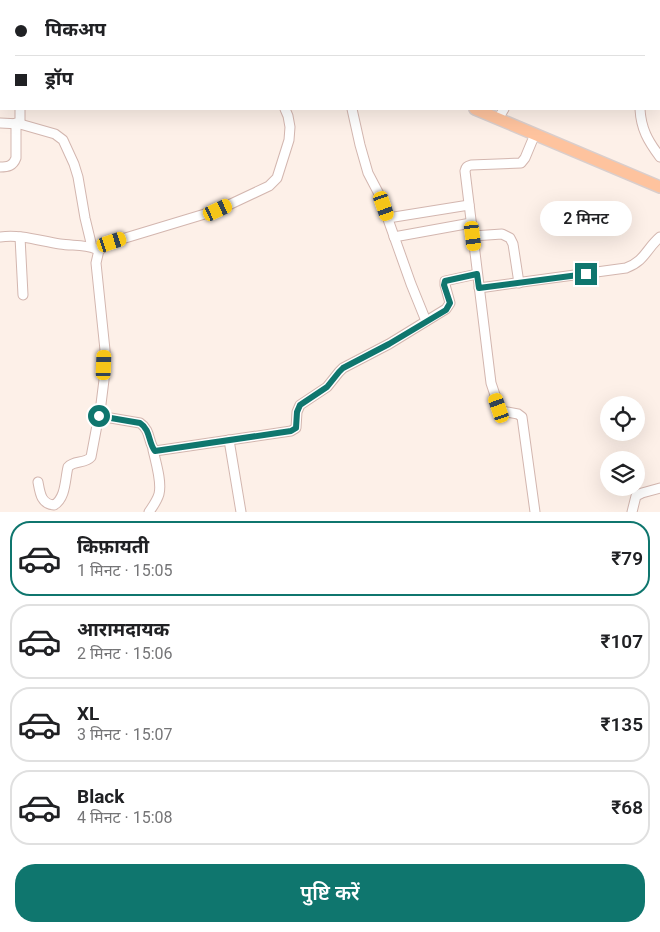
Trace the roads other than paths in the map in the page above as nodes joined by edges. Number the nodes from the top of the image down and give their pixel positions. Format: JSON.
{"nodes":[{"id":1,"x":20,"y":110,"type":"edge"},
{"id":2,"x":285,"y":110,"type":"edge"},
{"id":3,"x":352,"y":110,"type":"edge"},
{"id":4,"x":479,"y":110,"type":"edge"},
{"id":5,"x":640,"y":110,"type":"edge"},
{"id":6,"x":501,"y":114,"type":"edge"},
{"id":7,"x":0,"y":122,"type":"edge"},
{"id":8,"x":18,"y":124,"type":"junction"},
{"id":9,"x":535,"y":134,"type":"junction"},
{"id":10,"x":660,"y":157,"type":"edge"},
{"id":11,"x":0,"y":167,"type":"edge"},
{"id":12,"x":660,"y":187,"type":"edge"},
{"id":13,"x":469,"y":205,"type":"junction"},
{"id":14,"x":388,"y":218,"type":"junction"},
{"id":15,"x":471,"y":223,"type":"junction"},
{"id":16,"x":0,"y":231,"type":"edge"},
{"id":17,"x":20,"y":236,"type":"junction"},
{"id":18,"x":473,"y":236,"type":"junction"},
{"id":19,"x":5,"y":237,"type":"edge"},
{"id":20,"x":394,"y":237,"type":"junction"},
{"id":21,"x":660,"y":237,"type":"edge"},
{"id":22,"x":95,"y":248,"type":"junction"},
{"id":23,"x":477,"y":274,"type":"junction"},
{"id":24,"x":519,"y":283,"type":"junction"},
{"id":25,"x":479,"y":288,"type":"junction"},
{"id":26,"x":23,"y":295,"type":"dead end"},
{"id":27,"x":426,"y":321,"type":"junction"},
{"id":28,"x":99,"y":416,"type":"junction"},
{"id":29,"x":229,"y":440,"type":"junction"},
{"id":30,"x":153,"y":450,"type":"junction"},
{"id":31,"x":38,"y":482,"type":"dead end"},
{"id":32,"x":660,"y":488,"type":"edge"},
{"id":33,"x":149,"y":512,"type":"edge"},
{"id":34,"x":242,"y":512,"type":"edge"},
{"id":35,"x":535,"y":512,"type":"edge"},
{"id":36,"x":632,"y":512,"type":"edge"}],
"edges":[{"from":1,"to":8,"type":"street"},
{"from":2,"to":22,"type":"street"},
{"from":3,"to":14,"type":"street"},
{"from":4,"to":6,"type":"main road"},
{"from":5,"to":10,"type":"street"},
{"from":6,"to":9,"type":"main road"},
{"from":7,"to":8,"type":"street"},
{"from":8,"to":11,"type":"street"},
{"from":8,"to":22,"type":"street"},
{"from":9,"to":12,"type":"main road"},
{"from":9,"to":13,"type":"street"},
{"from":13,"to":14,"type":"street"},
{"from":13,"to":15,"type":"street"},
{"from":14,"to":20,"type":"street"},
{"from":15,"to":18,"type":"street"},
{"from":15,"to":20,"type":"street"},
{"from":16,"to":19,"type":"street"},
{"from":17,"to":19,"type":"street"},
{"from":17,"to":22,"type":"street"},
{"from":17,"to":26,"type":"street"},
{"from":18,"to":23,"type":"street"},
{"from":18,"to":24,"type":"street"},
{"from":20,"to":27,"type":"street"},
{"from":21,"to":24,"type":"street"},
{"from":22,"to":28,"type":"street"},
{"from":23,"to":25,"type":"street"},
{"from":23,"to":27,"type":"street"},
{"from":24,"to":25,"type":"street"},
{"from":25,"to":35,"type":"street"},
{"from":27,"to":29,"type":"street"},
{"from":28,"to":30,"type":"street"},
{"from":28,"to":31,"type":"street"},
{"from":29,"to":30,"type":"street"},
{"from":29,"to":34,"type":"street"},
{"from":30,"to":33,"type":"street"},
{"from":32,"to":36,"type":"street"}]}
